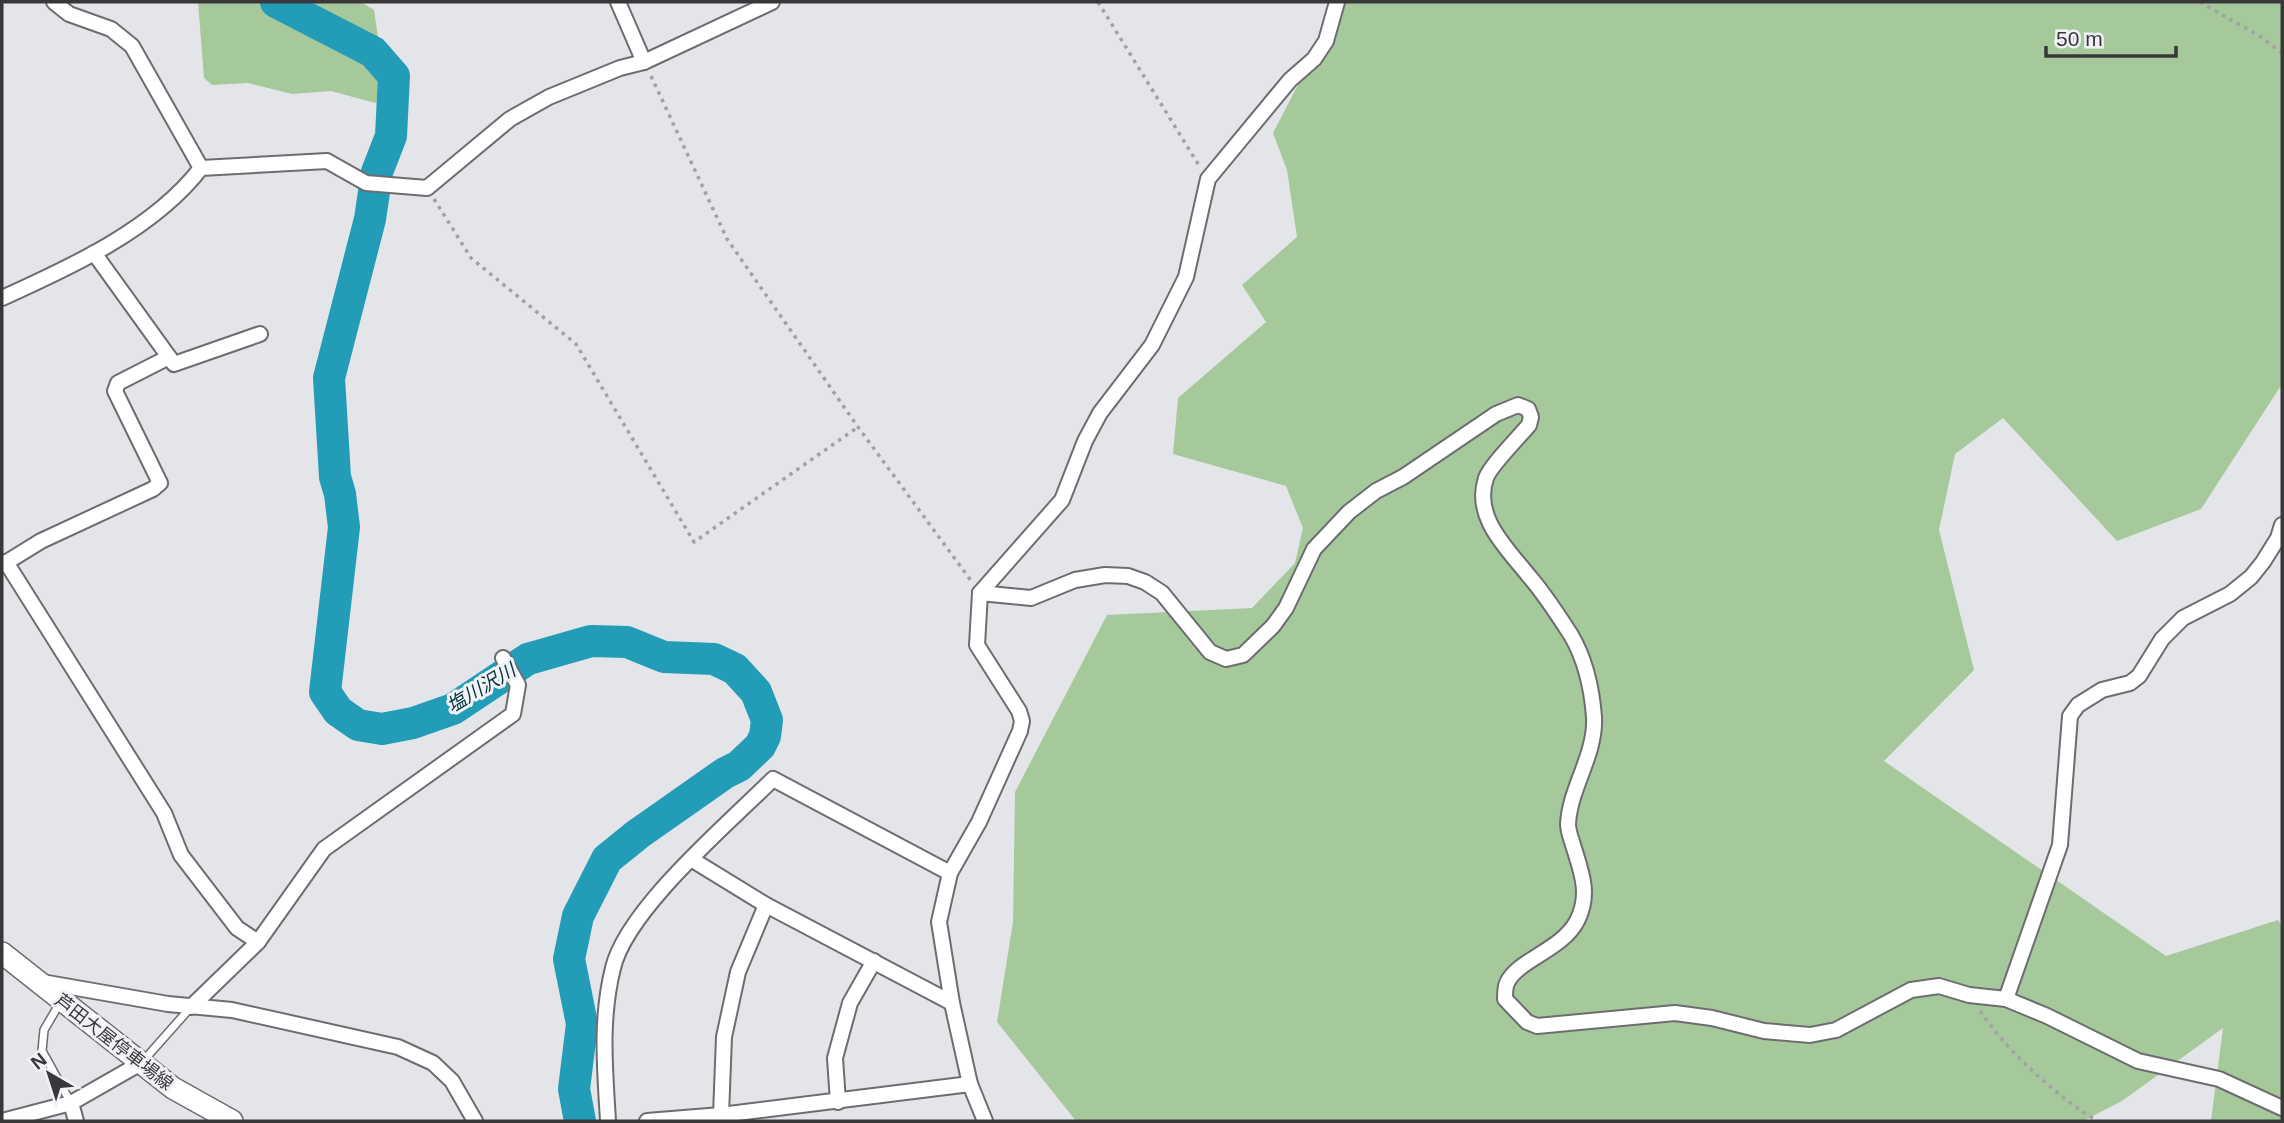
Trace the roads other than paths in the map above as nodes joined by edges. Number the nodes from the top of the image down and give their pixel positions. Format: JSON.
{"nodes":[{"id":1,"x":54,"y":2,"type":"edge"},
{"id":2,"x":618,"y":2,"type":"edge"},
{"id":3,"x":772,"y":2,"type":"edge"},
{"id":4,"x":1337,"y":2,"type":"edge"},
{"id":5,"x":644,"y":62,"type":"junction"},
{"id":6,"x":201,"y":168,"type":"junction"},
{"id":7,"x":94,"y":253,"type":"junction"},
{"id":8,"x":2,"y":298,"type":"edge"},
{"id":9,"x":260,"y":334,"type":"dead end"},
{"id":10,"x":169,"y":357,"type":"junction"},
{"id":11,"x":2282,"y":525,"type":"edge"},
{"id":12,"x":4,"y":564,"type":"edge"},
{"id":13,"x":980,"y":593,"type":"junction"},
{"id":14,"x":503,"y":659,"type":"dead end"},
{"id":15,"x":691,"y":859,"type":"junction"},
{"id":16,"x":950,"y":873,"type":"junction"},
{"id":17,"x":766,"y":905,"type":"junction"},
{"id":18,"x":258,"y":942,"type":"junction"},
{"id":19,"x":2,"y":953,"type":"edge"},
{"id":20,"x":874,"y":961,"type":"junction"},
{"id":21,"x":37,"y":981,"type":"junction"},
{"id":22,"x":2006,"y":999,"type":"junction"},
{"id":23,"x":61,"y":1001,"type":"junction"},
{"id":24,"x":951,"y":1003,"type":"junction"},
{"id":25,"x":191,"y":1007,"type":"junction"},
{"id":26,"x":141,"y":1063,"type":"junction"},
{"id":27,"x":970,"y":1084,"type":"junction"},
{"id":28,"x":838,"y":1102,"type":"junction"},
{"id":29,"x":71,"y":1103,"type":"junction"},
{"id":30,"x":2282,"y":1108,"type":"edge"},
{"id":31,"x":721,"y":1115,"type":"junction"},
{"id":32,"x":2,"y":1121,"type":"edge"},
{"id":33,"x":76,"y":1121,"type":"edge"},
{"id":34,"x":232,"y":1121,"type":"edge"},
{"id":35,"x":475,"y":1121,"type":"edge"},
{"id":36,"x":608,"y":1121,"type":"edge"},
{"id":37,"x":646,"y":1121,"type":"edge"},
{"id":38,"x":985,"y":1121,"type":"edge"}],
"edges":[{"from":1,"to":6,"type":"street"},
{"from":2,"to":5,"type":"street"},
{"from":3,"to":5,"type":"street"},
{"from":4,"to":13,"type":"street"},
{"from":5,"to":6,"type":"street"},
{"from":6,"to":7,"type":"street"},
{"from":7,"to":8,"type":"street"},
{"from":7,"to":10,"type":"street"},
{"from":9,"to":10,"type":"street"},
{"from":10,"to":12,"type":"street"},
{"from":11,"to":22,"type":"street"},
{"from":12,"to":18,"type":"street"},
{"from":13,"to":16,"type":"street"},
{"from":13,"to":22,"type":"street"},
{"from":14,"to":18,"type":"street"},
{"from":15,"to":16,"type":"street"},
{"from":15,"to":17,"type":"street"},
{"from":15,"to":36,"type":"street"},
{"from":16,"to":24,"type":"street"},
{"from":17,"to":20,"type":"street"},
{"from":17,"to":31,"type":"street"},
{"from":18,"to":25,"type":"street"},
{"from":19,"to":21,"type":"main road","name":"芦田大屋停車場線"},
{"from":20,"to":24,"type":"street"},
{"from":20,"to":28,"type":"street"},
{"from":21,"to":23,"type":"main road","name":"芦田大屋停車場線"},
{"from":21,"to":25,"type":"street"},
{"from":22,"to":30,"type":"street"},
{"from":23,"to":26,"type":"main road","name":"芦田大屋停車場線"},
{"from":23,"to":29,"type":"lane"},
{"from":24,"to":27,"type":"street"},
{"from":25,"to":26,"type":"lane"},
{"from":25,"to":35,"type":"street"},
{"from":26,"to":29,"type":"street"},
{"from":26,"to":34,"type":"main road","name":"芦田大屋停車場線"},
{"from":27,"to":28,"type":"street"},
{"from":27,"to":38,"type":"street"},
{"from":28,"to":31,"type":"street"},
{"from":29,"to":32,"type":"street"},
{"from":29,"to":33,"type":"street"},
{"from":31,"to":37,"type":"street"}]}
